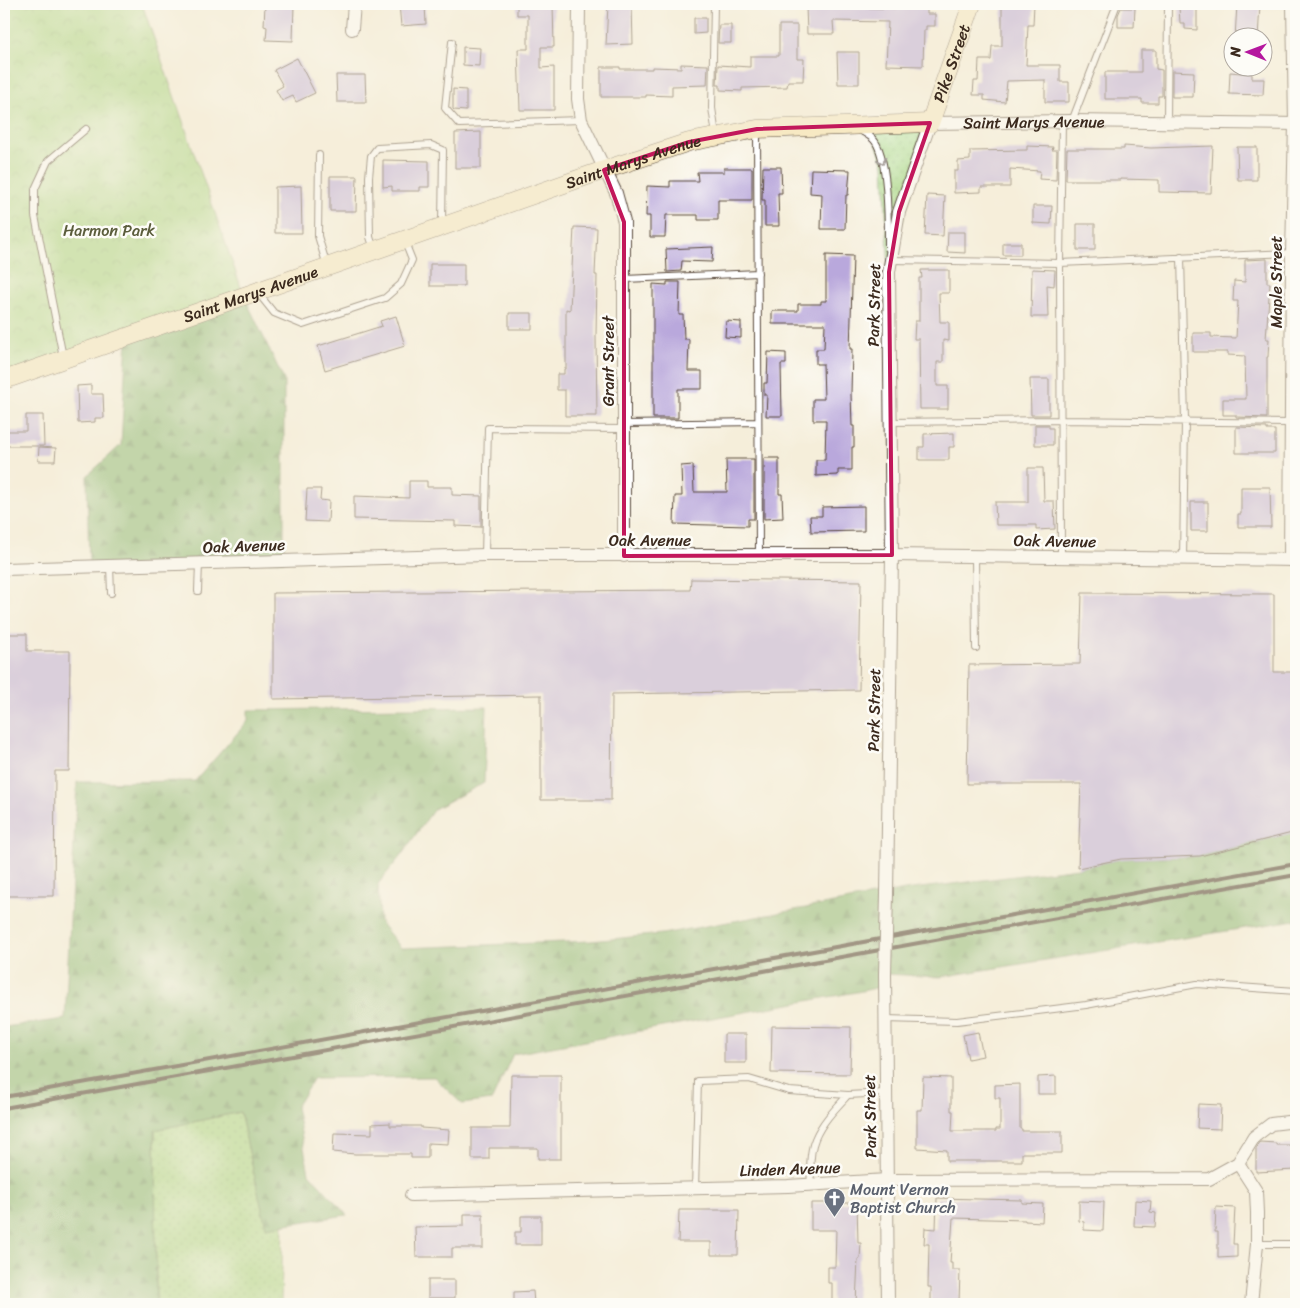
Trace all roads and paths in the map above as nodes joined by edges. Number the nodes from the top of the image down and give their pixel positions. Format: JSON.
{"nodes":[{"id":1,"x":354,"y":4,"type":"edge"},
{"id":2,"x":579,"y":4,"type":"edge"},
{"id":3,"x":714,"y":4,"type":"edge"},
{"id":4,"x":972,"y":4,"type":"edge"},
{"id":5,"x":1117,"y":4,"type":"edge"},
{"id":6,"x":1168,"y":4,"type":"edge"},
{"id":7,"x":1293,"y":4,"type":"edge"},
{"id":8,"x":352,"y":29,"type":"dead end"},
{"id":9,"x":452,"y":42,"type":"dead end"},
{"id":10,"x":582,"y":120,"type":"junction"},
{"id":11,"x":1067,"y":121,"type":"junction"},
{"id":12,"x":1167,"y":122,"type":"junction"},
{"id":13,"x":930,"y":123,"type":"junction"},
{"id":14,"x":1295,"y":124,"type":"edge"},
{"id":15,"x":853,"y":125,"type":"junction"},
{"id":16,"x":86,"y":129,"type":"dead end"},
{"id":17,"x":757,"y":129,"type":"junction"},
{"id":18,"x":716,"y":137,"type":"junction"},
{"id":19,"x":320,"y":155,"type":"dead end"},
{"id":20,"x":604,"y":170,"type":"junction"},
{"id":21,"x":442,"y":226,"type":"junction"},
{"id":22,"x":404,"y":240,"type":"junction"},
{"id":23,"x":375,"y":250,"type":"junction"},
{"id":24,"x":1292,"y":253,"type":"junction"},
{"id":25,"x":1181,"y":257,"type":"junction"},
{"id":26,"x":1060,"y":263,"type":"junction"},
{"id":27,"x":890,"y":266,"type":"junction"},
{"id":28,"x":327,"y":267,"type":"junction"},
{"id":29,"x":758,"y":273,"type":"junction"},
{"id":30,"x":625,"y":279,"type":"junction"},
{"id":31,"x":257,"y":292,"type":"junction"},
{"id":32,"x":64,"y":358,"type":"junction"},
{"id":33,"x":4,"y":380,"type":"edge"},
{"id":34,"x":1061,"y":420,"type":"junction"},
{"id":35,"x":1185,"y":421,"type":"junction"},
{"id":36,"x":758,"y":422,"type":"junction"},
{"id":37,"x":890,"y":422,"type":"junction"},
{"id":38,"x":1294,"y":423,"type":"edge"},
{"id":39,"x":624,"y":427,"type":"junction"},
{"id":40,"x":485,"y":555,"type":"junction"},
{"id":41,"x":892,"y":555,"type":"junction"},
{"id":42,"x":624,"y":556,"type":"junction"},
{"id":43,"x":759,"y":556,"type":"junction"},
{"id":44,"x":974,"y":556,"type":"junction"},
{"id":45,"x":1062,"y":557,"type":"junction"},
{"id":46,"x":1183,"y":559,"type":"junction"},
{"id":47,"x":1293,"y":560,"type":"edge"},
{"id":48,"x":200,"y":563,"type":"junction"},
{"id":49,"x":110,"y":566,"type":"junction"},
{"id":50,"x":4,"y":569,"type":"edge"},
{"id":51,"x":198,"y":591,"type":"dead end"},
{"id":52,"x":111,"y":593,"type":"dead end"},
{"id":53,"x":976,"y":648,"type":"dead end"},
{"id":54,"x":1296,"y":991,"type":"edge"},
{"id":55,"x":885,"y":1019,"type":"junction"},
{"id":56,"x":885,"y":1093,"type":"junction"},
{"id":57,"x":848,"y":1095,"type":"junction"},
{"id":58,"x":1296,"y":1121,"type":"edge"},
{"id":59,"x":1238,"y":1163,"type":"junction"},
{"id":60,"x":888,"y":1180,"type":"junction"},
{"id":61,"x":811,"y":1185,"type":"junction"},
{"id":62,"x":695,"y":1189,"type":"junction"},
{"id":63,"x":411,"y":1195,"type":"dead end"},
{"id":64,"x":1257,"y":1244,"type":"junction"},
{"id":65,"x":1296,"y":1244,"type":"edge"},
{"id":66,"x":888,"y":1304,"type":"edge"},
{"id":67,"x":1251,"y":1304,"type":"edge"}],
"edges":[{"from":1,"to":8,"type":"street"},
{"from":2,"to":10,"type":"street","name":"Grant Street"},
{"from":3,"to":18,"type":"lane"},
{"from":4,"to":13,"type":"main road","name":"Pike Street"},
{"from":5,"to":11,"type":"lane"},
{"from":6,"to":12,"type":"lane"},
{"from":7,"to":14,"type":"street","name":"Maple Street"},
{"from":9,"to":10,"type":"lane"},
{"from":10,"to":20,"type":"street","name":"Grant Street"},
{"from":11,"to":12,"type":"street","name":"Saint Marys Avenue"},
{"from":11,"to":13,"type":"street","name":"Saint Marys Avenue"},
{"from":11,"to":26,"type":"lane"},
{"from":12,"to":14,"type":"street","name":"Saint Marys Avenue"},
{"from":13,"to":15,"type":"main road","name":"Saint Marys Avenue"},
{"from":13,"to":27,"type":"street","name":"Park Street"},
{"from":14,"to":24,"type":"street","name":"Maple Street"},
{"from":15,"to":17,"type":"main road","name":"Saint Marys Avenue"},
{"from":15,"to":27,"type":"lane","one_way":true},
{"from":16,"to":32,"type":"lane"},
{"from":17,"to":18,"type":"main road","name":"Saint Marys Avenue"},
{"from":17,"to":29,"type":"lane"},
{"from":18,"to":20,"type":"main road","name":"Saint Marys Avenue"},
{"from":19,"to":28,"type":"lane"},
{"from":20,"to":21,"type":"main road","name":"Saint Marys Avenue"},
{"from":20,"to":30,"type":"street","name":"Grant Street"},
{"from":21,"to":22,"type":"main road","name":"Saint Marys Avenue"},
{"from":21,"to":23,"type":"lane"},
{"from":22,"to":23,"type":"main road","name":"Saint Marys Avenue"},
{"from":22,"to":31,"type":"lane"},
{"from":23,"to":28,"type":"main road","name":"Saint Marys Avenue"},
{"from":24,"to":25,"type":"lane"},
{"from":24,"to":38,"type":"street","name":"Maple Street"},
{"from":25,"to":26,"type":"lane"},
{"from":25,"to":35,"type":"lane"},
{"from":26,"to":27,"type":"lane"},
{"from":26,"to":34,"type":"lane"},
{"from":27,"to":37,"type":"street","name":"Park Street"},
{"from":28,"to":31,"type":"main road","name":"Saint Marys Avenue"},
{"from":29,"to":30,"type":"lane"},
{"from":29,"to":36,"type":"lane"},
{"from":30,"to":39,"type":"street","name":"Grant Street"},
{"from":31,"to":32,"type":"main road","name":"Saint Marys Avenue"},
{"from":32,"to":33,"type":"main road","name":"Saint Marys Avenue"},
{"from":34,"to":35,"type":"lane"},
{"from":34,"to":37,"type":"lane"},
{"from":34,"to":45,"type":"lane"},
{"from":35,"to":38,"type":"lane"},
{"from":35,"to":46,"type":"lane"},
{"from":36,"to":39,"type":"lane"},
{"from":36,"to":43,"type":"lane"},
{"from":37,"to":41,"type":"street","name":"Park Street"},
{"from":38,"to":47,"type":"street","name":"Maple Street"},
{"from":39,"to":40,"type":"lane"},
{"from":39,"to":42,"type":"street","name":"Grant Street"},
{"from":40,"to":42,"type":"street","name":"Oak Avenue"},
{"from":40,"to":48,"type":"street","name":"Oak Avenue"},
{"from":41,"to":43,"type":"street","name":"Oak Avenue"},
{"from":41,"to":44,"type":"street","name":"Oak Avenue"},
{"from":41,"to":55,"type":"street","name":"Park Street","bridge":true},
{"from":42,"to":43,"type":"street","name":"Oak Avenue"},
{"from":44,"to":45,"type":"street","name":"Oak Avenue"},
{"from":44,"to":53,"type":"lane"},
{"from":45,"to":46,"type":"street","name":"Oak Avenue"},
{"from":46,"to":47,"type":"street","name":"Oak Avenue"},
{"from":48,"to":49,"type":"street","name":"Oak Avenue"},
{"from":48,"to":51,"type":"lane"},
{"from":49,"to":50,"type":"street","name":"Oak Avenue"},
{"from":49,"to":52,"type":"lane"},
{"from":54,"to":55,"type":"lane"},
{"from":55,"to":56,"type":"street","name":"Park Street"},
{"from":56,"to":57,"type":"lane"},
{"from":56,"to":60,"type":"street","name":"Park Street"},
{"from":57,"to":61,"type":"lane"},
{"from":57,"to":62,"type":"lane"},
{"from":58,"to":59,"type":"street","name":"Linden Avenue"},
{"from":59,"to":60,"type":"street","name":"Linden Avenue"},
{"from":59,"to":64,"type":"street"},
{"from":60,"to":61,"type":"street","name":"Linden Avenue"},
{"from":60,"to":66,"type":"street","name":"Park Street"},
{"from":61,"to":62,"type":"street","name":"Linden Avenue"},
{"from":62,"to":63,"type":"street","name":"Linden Avenue"},
{"from":64,"to":65,"type":"lane"},
{"from":64,"to":67,"type":"street"}]}
